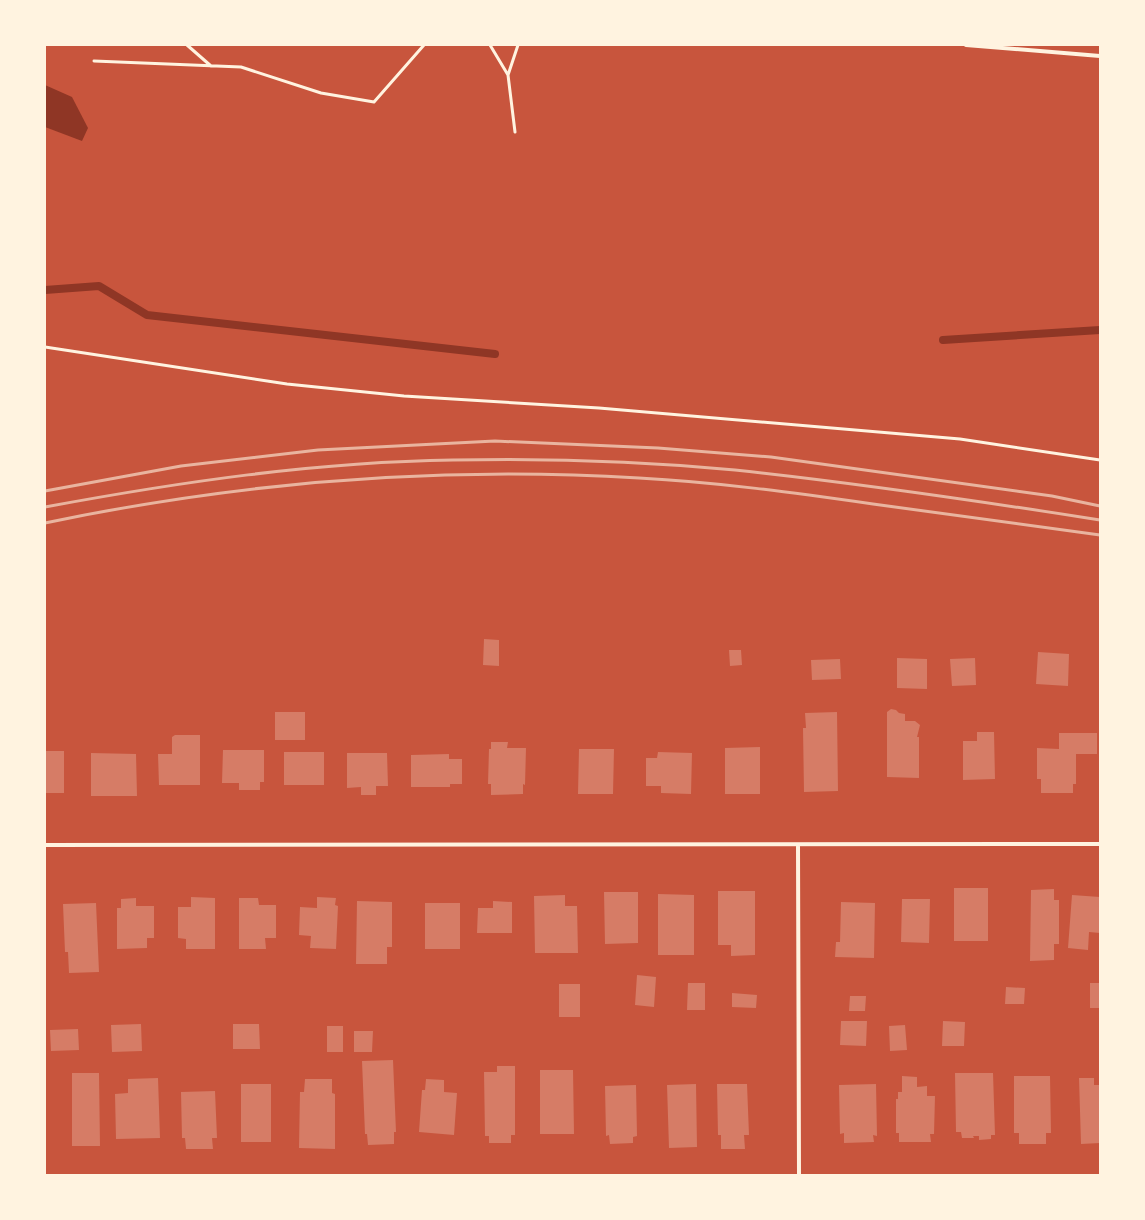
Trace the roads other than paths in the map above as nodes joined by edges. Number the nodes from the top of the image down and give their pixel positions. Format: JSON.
{"nodes":[{"id":1,"x":187,"y":45,"type":"edge"},
{"id":2,"x":424,"y":45,"type":"edge"},
{"id":3,"x":490,"y":45,"type":"edge"},
{"id":4,"x":518,"y":45,"type":"edge"},
{"id":5,"x":966,"y":45,"type":"edge"},
{"id":6,"x":1100,"y":56,"type":"edge"},
{"id":7,"x":94,"y":62,"type":"dead end"},
{"id":8,"x":211,"y":66,"type":"junction"},
{"id":9,"x":508,"y":75,"type":"junction"},
{"id":10,"x":515,"y":132,"type":"dead end"},
{"id":11,"x":45,"y":347,"type":"edge"},
{"id":12,"x":1100,"y":460,"type":"edge"},
{"id":13,"x":1100,"y":844,"type":"edge"},
{"id":14,"x":45,"y":845,"type":"edge"},
{"id":15,"x":798,"y":845,"type":"junction"},
{"id":16,"x":800,"y":1175,"type":"edge"}],
"edges":[{"from":1,"to":8,"type":"lane"},
{"from":2,"to":8,"type":"lane"},
{"from":3,"to":9,"type":"lane"},
{"from":4,"to":9,"type":"lane"},
{"from":5,"to":6,"type":"street"},
{"from":7,"to":8,"type":"lane"},
{"from":9,"to":10,"type":"lane"},
{"from":11,"to":12,"type":"lane"},
{"from":13,"to":15,"type":"street"},
{"from":14,"to":15,"type":"street"},
{"from":15,"to":16,"type":"street"}]}
